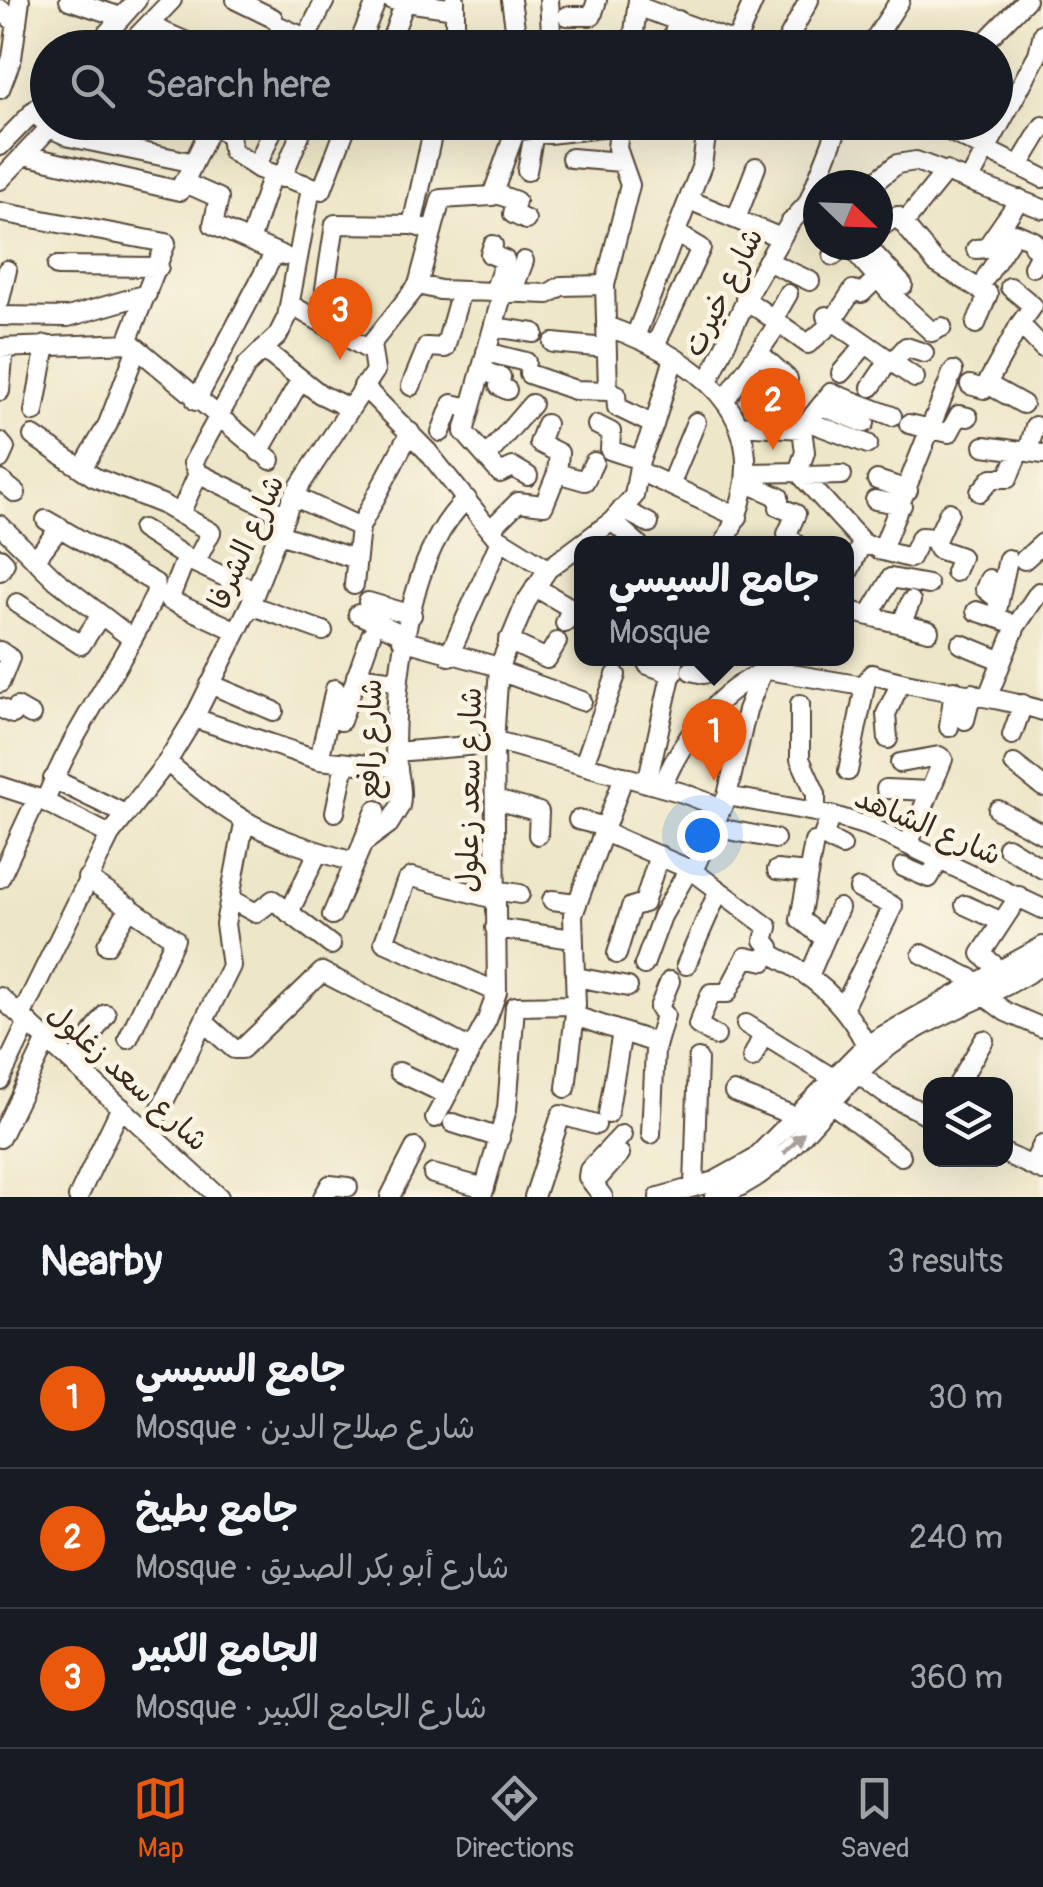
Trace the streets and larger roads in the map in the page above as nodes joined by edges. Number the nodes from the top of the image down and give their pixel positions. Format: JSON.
{"nodes":[{"id":1,"x":20,"y":0,"type":"edge"},
{"id":2,"x":69,"y":0,"type":"edge"},
{"id":3,"x":136,"y":0,"type":"edge"},
{"id":4,"x":172,"y":0,"type":"edge"},
{"id":5,"x":236,"y":0,"type":"edge"},
{"id":6,"x":325,"y":0,"type":"edge"},
{"id":7,"x":377,"y":0,"type":"edge"},
{"id":8,"x":511,"y":0,"type":"edge"},
{"id":9,"x":549,"y":0,"type":"edge"},
{"id":10,"x":598,"y":0,"type":"edge"},
{"id":11,"x":754,"y":0,"type":"edge"},
{"id":12,"x":809,"y":0,"type":"edge"},
{"id":13,"x":900,"y":0,"type":"edge"},
{"id":14,"x":1026,"y":0,"type":"edge"},
{"id":15,"x":398,"y":1,"type":"edge"},
{"id":16,"x":637,"y":3,"type":"edge"},
{"id":17,"x":455,"y":4,"type":"edge"},
{"id":18,"x":0,"y":10,"type":"edge"},
{"id":19,"x":669,"y":11,"type":"edge"},
{"id":20,"x":567,"y":16,"type":"dead end"},
{"id":21,"x":122,"y":17,"type":"junction"},
{"id":22,"x":18,"y":24,"type":"junction"},
{"id":23,"x":148,"y":25,"type":"junction"},
{"id":24,"x":110,"y":30,"type":"edge"},
{"id":25,"x":143,"y":30,"type":"edge"},
{"id":26,"x":160,"y":30,"type":"edge"},
{"id":27,"x":291,"y":30,"type":"edge"},
{"id":28,"x":310,"y":30,"type":"edge"},
{"id":29,"x":364,"y":30,"type":"edge"},
{"id":30,"x":392,"y":30,"type":"edge"},
{"id":31,"x":454,"y":30,"type":"edge"},
{"id":32,"x":515,"y":30,"type":"edge"},
{"id":33,"x":551,"y":30,"type":"edge"},
{"id":34,"x":634,"y":30,"type":"edge"},
{"id":35,"x":709,"y":30,"type":"edge"},
{"id":36,"x":745,"y":30,"type":"edge"},
{"id":37,"x":793,"y":30,"type":"edge"},
{"id":38,"x":881,"y":30,"type":"edge"},
{"id":39,"x":997,"y":30,"type":"edge"},
{"id":40,"x":1043,"y":33,"type":"edge"},
{"id":41,"x":6,"y":53,"type":"edge"},
{"id":42,"x":0,"y":89,"type":"edge"},
{"id":43,"x":1013,"y":97,"type":"edge"},
{"id":44,"x":30,"y":115,"type":"edge"},
{"id":45,"x":1043,"y":126,"type":"edge"},
{"id":46,"x":38,"y":140,"type":"edge"},
{"id":47,"x":84,"y":140,"type":"edge"},
{"id":48,"x":203,"y":140,"type":"edge"},
{"id":49,"x":231,"y":140,"type":"edge"},
{"id":50,"x":274,"y":140,"type":"edge"},
{"id":51,"x":293,"y":140,"type":"edge"},
{"id":52,"x":339,"y":140,"type":"edge"},
{"id":53,"x":433,"y":140,"type":"edge"},
{"id":54,"x":521,"y":140,"type":"edge"},
{"id":55,"x":527,"y":140,"type":"edge"},
{"id":56,"x":620,"y":140,"type":"edge"},
{"id":57,"x":707,"y":140,"type":"edge"},
{"id":58,"x":834,"y":140,"type":"edge"},
{"id":59,"x":972,"y":140,"type":"edge"},
{"id":60,"x":988,"y":140,"type":"edge"},
{"id":61,"x":0,"y":146,"type":"edge"},
{"id":62,"x":985,"y":146,"type":"junction"},
{"id":63,"x":24,"y":155,"type":"junction"},
{"id":64,"x":571,"y":158,"type":"dead end"},
{"id":65,"x":190,"y":162,"type":"junction"},
{"id":66,"x":621,"y":162,"type":"junction"},
{"id":67,"x":1020,"y":164,"type":"junction"},
{"id":68,"x":756,"y":167,"type":"dead end"},
{"id":69,"x":825,"y":170,"type":"edge"},
{"id":70,"x":893,"y":170,"type":"edge"},
{"id":71,"x":527,"y":171,"type":"dead end"},
{"id":72,"x":946,"y":171,"type":"junction"},
{"id":73,"x":270,"y":173,"type":"junction"},
{"id":74,"x":1043,"y":178,"type":"edge"},
{"id":75,"x":970,"y":179,"type":"junction"},
{"id":76,"x":0,"y":180,"type":"edge"},
{"id":77,"x":184,"y":182,"type":"junction"},
{"id":78,"x":316,"y":189,"type":"junction"},
{"id":79,"x":494,"y":193,"type":"junction"},
{"id":80,"x":1020,"y":199,"type":"junction"},
{"id":81,"x":690,"y":200,"type":"junction"},
{"id":82,"x":440,"y":204,"type":"junction"},
{"id":83,"x":465,"y":208,"type":"dead end"},
{"id":84,"x":1043,"y":209,"type":"edge"},
{"id":85,"x":0,"y":212,"type":"edge"},
{"id":86,"x":893,"y":216,"type":"edge"},
{"id":87,"x":736,"y":219,"type":"junction"},
{"id":88,"x":526,"y":220,"type":"dead end"},
{"id":89,"x":803,"y":220,"type":"edge"},
{"id":90,"x":904,"y":223,"type":"junction"},
{"id":91,"x":422,"y":228,"type":"junction"},
{"id":92,"x":676,"y":233,"type":"junction"},
{"id":93,"x":1004,"y":234,"type":"junction"},
{"id":94,"x":781,"y":238,"type":"junction"},
{"id":95,"x":250,"y":241,"type":"junction"},
{"id":96,"x":493,"y":245,"type":"dead end"},
{"id":97,"x":976,"y":249,"type":"dead end"},
{"id":98,"x":275,"y":252,"type":"junction"},
{"id":99,"x":767,"y":260,"type":"junction"},
{"id":100,"x":861,"y":260,"type":"edge"},
{"id":101,"x":868,"y":260,"type":"edge"},
{"id":102,"x":524,"y":261,"type":"dead end"},
{"id":103,"x":298,"y":262,"type":"junction"},
{"id":104,"x":57,"y":266,"type":"dead end"},
{"id":105,"x":158,"y":266,"type":"junction"},
{"id":106,"x":1033,"y":267,"type":"dead end"},
{"id":107,"x":8,"y":270,"type":"dead end"},
{"id":108,"x":986,"y":277,"type":"dead end"},
{"id":109,"x":877,"y":278,"type":"junction"},
{"id":110,"x":810,"y":281,"type":"dead end"},
{"id":111,"x":418,"y":285,"type":"junction"},
{"id":112,"x":605,"y":285,"type":"junction"},
{"id":113,"x":903,"y":285,"type":"dead end"},
{"id":114,"x":325,"y":290,"type":"dead end"},
{"id":115,"x":461,"y":291,"type":"junction"},
{"id":116,"x":503,"y":292,"type":"junction"},
{"id":117,"x":147,"y":294,"type":"junction"},
{"id":118,"x":788,"y":294,"type":"dead end"},
{"id":119,"x":0,"y":300,"type":"edge"},
{"id":120,"x":745,"y":300,"type":"junction"},
{"id":121,"x":291,"y":305,"type":"junction"},
{"id":122,"x":0,"y":316,"type":"edge"},
{"id":123,"x":829,"y":319,"type":"junction"},
{"id":124,"x":776,"y":322,"type":"junction"},
{"id":125,"x":976,"y":324,"type":"dead end"},
{"id":126,"x":606,"y":326,"type":"junction"},
{"id":127,"x":942,"y":327,"type":"dead end"},
{"id":128,"x":494,"y":328,"type":"junction"},
{"id":129,"x":534,"y":333,"type":"dead end"},
{"id":130,"x":635,"y":336,"type":"junction"},
{"id":131,"x":553,"y":343,"type":"dead end"},
{"id":132,"x":46,"y":345,"type":"junction"},
{"id":133,"x":132,"y":345,"type":"junction"},
{"id":134,"x":655,"y":346,"type":"junction"},
{"id":135,"x":864,"y":346,"type":"junction"},
{"id":136,"x":2,"y":348,"type":"edge"},
{"id":137,"x":606,"y":348,"type":"junction"},
{"id":138,"x":1043,"y":348,"type":"edge"},
{"id":139,"x":264,"y":350,"type":"junction"},
{"id":140,"x":369,"y":350,"type":"junction"},
{"id":141,"x":486,"y":352,"type":"junction"},
{"id":142,"x":759,"y":353,"type":"junction"},
{"id":143,"x":924,"y":353,"type":"dead end"},
{"id":144,"x":674,"y":358,"type":"junction"},
{"id":145,"x":889,"y":363,"type":"junction"},
{"id":146,"x":482,"y":371,"type":"junction"},
{"id":147,"x":953,"y":372,"type":"dead end"},
{"id":148,"x":840,"y":373,"type":"dead end"},
{"id":149,"x":301,"y":378,"type":"junction"},
{"id":150,"x":915,"y":378,"type":"dead end"},
{"id":151,"x":708,"y":380,"type":"junction"},
{"id":152,"x":364,"y":386,"type":"junction"},
{"id":153,"x":410,"y":386,"type":"dead end"},
{"id":154,"x":782,"y":387,"type":"dead end"},
{"id":155,"x":871,"y":387,"type":"dead end"},
{"id":156,"x":0,"y":390,"type":"edge"},
{"id":157,"x":608,"y":391,"type":"junction"},
{"id":158,"x":486,"y":397,"type":"junction"},
{"id":159,"x":726,"y":400,"type":"junction"},
{"id":160,"x":828,"y":400,"type":"junction"},
{"id":161,"x":196,"y":401,"type":"junction"},
{"id":162,"x":532,"y":404,"type":"dead end"},
{"id":163,"x":1023,"y":404,"type":"dead end"},
{"id":164,"x":349,"y":408,"type":"junction"},
{"id":165,"x":34,"y":412,"type":"dead end"},
{"id":166,"x":968,"y":417,"type":"dead end"},
{"id":167,"x":216,"y":418,"type":"junction"},
{"id":168,"x":696,"y":422,"type":"dead end"},
{"id":169,"x":865,"y":423,"type":"dead end"},
{"id":170,"x":546,"y":424,"type":"dead end"},
{"id":171,"x":654,"y":424,"type":"junction"},
{"id":172,"x":0,"y":425,"type":"edge"},
{"id":173,"x":597,"y":425,"type":"dead end"},
{"id":174,"x":740,"y":425,"type":"junction"},
{"id":175,"x":805,"y":425,"type":"junction"},
{"id":176,"x":1036,"y":426,"type":"dead end"},
{"id":177,"x":929,"y":430,"type":"junction"},
{"id":178,"x":410,"y":432,"type":"junction"},
{"id":179,"x":441,"y":432,"type":"dead end"},
{"id":180,"x":32,"y":436,"type":"dead end"},
{"id":181,"x":0,"y":438,"type":"edge"},
{"id":182,"x":868,"y":444,"type":"dead end"},
{"id":183,"x":984,"y":446,"type":"dead end"},
{"id":184,"x":1030,"y":452,"type":"edge"},
{"id":185,"x":487,"y":456,"type":"junction"},
{"id":186,"x":0,"y":460,"type":"edge"},
{"id":187,"x":594,"y":462,"type":"dead end"},
{"id":188,"x":640,"y":465,"type":"junction"},
{"id":189,"x":82,"y":469,"type":"junction"},
{"id":190,"x":198,"y":473,"type":"junction"},
{"id":191,"x":557,"y":473,"type":"junction"},
{"id":192,"x":800,"y":474,"type":"junction"},
{"id":193,"x":842,"y":475,"type":"dead end"},
{"id":194,"x":528,"y":476,"type":"dead end"},
{"id":195,"x":748,"y":478,"type":"junction"},
{"id":196,"x":0,"y":480,"type":"edge"},
{"id":197,"x":878,"y":480,"type":"dead end"},
{"id":198,"x":670,"y":485,"type":"junction"},
{"id":199,"x":16,"y":492,"type":"dead end"},
{"id":200,"x":980,"y":492,"type":"dead end"},
{"id":201,"x":294,"y":496,"type":"junction"},
{"id":202,"x":905,"y":498,"type":"junction"},
{"id":203,"x":468,"y":499,"type":"junction"},
{"id":204,"x":875,"y":500,"type":"dead end"},
{"id":205,"x":949,"y":512,"type":"dead end"},
{"id":206,"x":180,"y":514,"type":"junction"},
{"id":207,"x":284,"y":514,"type":"junction"},
{"id":208,"x":617,"y":515,"type":"junction"},
{"id":209,"x":738,"y":517,"type":"junction"},
{"id":210,"x":649,"y":523,"type":"dead end"},
{"id":211,"x":360,"y":527,"type":"junction"},
{"id":212,"x":142,"y":530,"type":"dead end"},
{"id":213,"x":276,"y":534,"type":"junction"},
{"id":214,"x":3,"y":535,"type":"edge"},
{"id":215,"x":495,"y":536,"type":"junction"},
{"id":216,"x":590,"y":536,"type":"edge"},
{"id":217,"x":632,"y":536,"type":"edge"},
{"id":218,"x":728,"y":536,"type":"edge"},
{"id":219,"x":790,"y":536,"type":"edge"},
{"id":220,"x":934,"y":540,"type":"junction"},
{"id":221,"x":1043,"y":543,"type":"edge"},
{"id":222,"x":871,"y":547,"type":"junction"},
{"id":223,"x":574,"y":549,"type":"edge"},
{"id":224,"x":0,"y":558,"type":"edge"},
{"id":225,"x":35,"y":560,"type":"junction"},
{"id":226,"x":191,"y":560,"type":"junction"},
{"id":227,"x":356,"y":560,"type":"junction"},
{"id":228,"x":854,"y":567,"type":"edge"},
{"id":229,"x":548,"y":569,"type":"junction"},
{"id":230,"x":0,"y":571,"type":"edge"},
{"id":231,"x":956,"y":572,"type":"dead end"},
{"id":232,"x":989,"y":578,"type":"dead end"},
{"id":233,"x":354,"y":585,"type":"dead end"},
{"id":234,"x":928,"y":585,"type":"dead end"},
{"id":235,"x":535,"y":587,"type":"junction"},
{"id":236,"x":1039,"y":592,"type":"dead end"},
{"id":237,"x":252,"y":598,"type":"junction"},
{"id":238,"x":911,"y":601,"type":"dead end"},
{"id":239,"x":17,"y":604,"type":"dead end"},
{"id":240,"x":997,"y":608,"type":"junction"},
{"id":241,"x":854,"y":611,"type":"edge"},
{"id":242,"x":976,"y":611,"type":"dead end"},
{"id":243,"x":870,"y":614,"type":"junction"},
{"id":244,"x":412,"y":615,"type":"junction"},
{"id":245,"x":101,"y":616,"type":"junction"},
{"id":246,"x":902,"y":622,"type":"junction"},
{"id":247,"x":565,"y":623,"type":"dead end"},
{"id":248,"x":1016,"y":626,"type":"junction"},
{"id":249,"x":322,"y":630,"type":"dead end"},
{"id":250,"x":236,"y":631,"type":"junction"},
{"id":251,"x":929,"y":631,"type":"dead end"},
{"id":252,"x":371,"y":635,"type":"dead end"},
{"id":253,"x":130,"y":637,"type":"junction"},
{"id":254,"x":403,"y":638,"type":"junction"},
{"id":255,"x":508,"y":641,"type":"junction"},
{"id":256,"x":557,"y":642,"type":"dead end"},
{"id":257,"x":961,"y":644,"type":"dead end"},
{"id":258,"x":0,"y":650,"type":"edge"},
{"id":259,"x":448,"y":656,"type":"junction"},
{"id":260,"x":1000,"y":660,"type":"junction"},
{"id":261,"x":713,"y":666,"type":"edge"},
{"id":262,"x":763,"y":667,"type":"edge"},
{"id":263,"x":680,"y":668,"type":"edge"},
{"id":264,"x":499,"y":669,"type":"junction"},
{"id":265,"x":616,"y":675,"type":"dead end"},
{"id":266,"x":356,"y":676,"type":"junction"},
{"id":267,"x":899,"y":677,"type":"junction"},
{"id":268,"x":396,"y":681,"type":"junction"},
{"id":269,"x":0,"y":683,"type":"edge"},
{"id":270,"x":210,"y":684,"type":"junction"},
{"id":271,"x":865,"y":686,"type":"junction"},
{"id":272,"x":334,"y":689,"type":"dead end"},
{"id":273,"x":972,"y":693,"type":"junction"},
{"id":274,"x":582,"y":701,"type":"dead end"},
{"id":275,"x":800,"y":704,"type":"dead end"},
{"id":276,"x":1023,"y":704,"type":"junction"},
{"id":277,"x":0,"y":708,"type":"edge"},
{"id":278,"x":274,"y":711,"type":"dead end"},
{"id":279,"x":1043,"y":711,"type":"edge"},
{"id":280,"x":31,"y":715,"type":"dead end"},
{"id":281,"x":194,"y":718,"type":"junction"},
{"id":282,"x":341,"y":722,"type":"dead end"},
{"id":283,"x":957,"y":723,"type":"dead end"},
{"id":284,"x":1012,"y":735,"type":"dead end"},
{"id":285,"x":888,"y":738,"type":"dead end"},
{"id":286,"x":494,"y":742,"type":"junction"},
{"id":287,"x":319,"y":760,"type":"junction"},
{"id":288,"x":396,"y":760,"type":"junction"},
{"id":289,"x":167,"y":762,"type":"junction"},
{"id":290,"x":900,"y":763,"type":"dead end"},
{"id":291,"x":345,"y":764,"type":"junction"},
{"id":292,"x":584,"y":764,"type":"junction"},
{"id":293,"x":1014,"y":764,"type":"dead end"},
{"id":294,"x":848,"y":771,"type":"dead end"},
{"id":295,"x":624,"y":776,"type":"junction"},
{"id":296,"x":53,"y":779,"type":"junction"},
{"id":297,"x":654,"y":784,"type":"junction"},
{"id":298,"x":0,"y":786,"type":"edge"},
{"id":299,"x":1043,"y":787,"type":"edge"},
{"id":300,"x":886,"y":788,"type":"dead end"},
{"id":301,"x":930,"y":791,"type":"junction"},
{"id":302,"x":41,"y":800,"type":"junction"},
{"id":303,"x":496,"y":800,"type":"junction"},
{"id":304,"x":724,"y":802,"type":"junction"},
{"id":305,"x":376,"y":810,"type":"dead end"},
{"id":306,"x":998,"y":810,"type":"dead end"},
{"id":307,"x":336,"y":812,"type":"dead end"},
{"id":308,"x":125,"y":814,"type":"junction"},
{"id":309,"x":824,"y":814,"type":"junction"},
{"id":310,"x":578,"y":820,"type":"dead end"},
{"id":311,"x":244,"y":824,"type":"junction"},
{"id":312,"x":713,"y":827,"type":"junction"},
{"id":313,"x":605,"y":830,"type":"junction"},
{"id":314,"x":538,"y":834,"type":"dead end"},
{"id":315,"x":1043,"y":834,"type":"edge"},
{"id":316,"x":110,"y":835,"type":"junction"},
{"id":317,"x":775,"y":839,"type":"dead end"},
{"id":318,"x":814,"y":842,"type":"dead end"},
{"id":319,"x":363,"y":843,"type":"junction"},
{"id":320,"x":909,"y":843,"type":"junction"},
{"id":321,"x":842,"y":846,"type":"dead end"},
{"id":322,"x":1007,"y":847,"type":"dead end"},
{"id":323,"x":318,"y":852,"type":"junction"},
{"id":324,"x":659,"y":855,"type":"junction"},
{"id":325,"x":354,"y":862,"type":"junction"},
{"id":326,"x":948,"y":863,"type":"junction"},
{"id":327,"x":903,"y":867,"type":"dead end"},
{"id":328,"x":1043,"y":869,"type":"edge"},
{"id":329,"x":691,"y":870,"type":"junction"},
{"id":330,"x":777,"y":870,"type":"dead end"},
{"id":331,"x":808,"y":873,"type":"junction"},
{"id":332,"x":0,"y":878,"type":"edge"},
{"id":333,"x":88,"y":878,"type":"junction"},
{"id":334,"x":946,"y":885,"type":"dead end"},
{"id":335,"x":859,"y":889,"type":"dead end"},
{"id":336,"x":719,"y":890,"type":"junction"},
{"id":337,"x":494,"y":894,"type":"junction"},
{"id":338,"x":520,"y":894,"type":"dead end"},
{"id":339,"x":1019,"y":896,"type":"junction"},
{"id":340,"x":230,"y":898,"type":"junction"},
{"id":341,"x":552,"y":900,"type":"dead end"},
{"id":342,"x":576,"y":903,"type":"junction"},
{"id":343,"x":965,"y":905,"type":"dead end"},
{"id":344,"x":130,"y":907,"type":"junction"},
{"id":345,"x":839,"y":908,"type":"dead end"},
{"id":346,"x":1043,"y":909,"type":"edge"},
{"id":347,"x":289,"y":912,"type":"junction"},
{"id":348,"x":332,"y":915,"type":"dead end"},
{"id":349,"x":1002,"y":922,"type":"junction"},
{"id":350,"x":495,"y":928,"type":"junction"},
{"id":351,"x":573,"y":939,"type":"junction"},
{"id":352,"x":825,"y":939,"type":"junction"},
{"id":353,"x":107,"y":945,"type":"dead end"},
{"id":354,"x":331,"y":945,"type":"dead end"},
{"id":355,"x":766,"y":945,"type":"junction"},
{"id":356,"x":1043,"y":946,"type":"edge"},
{"id":357,"x":617,"y":954,"type":"dead end"},
{"id":358,"x":922,"y":954,"type":"dead end"},
{"id":359,"x":644,"y":965,"type":"dead end"},
{"id":360,"x":686,"y":966,"type":"dead end"},
{"id":361,"x":999,"y":969,"type":"junction"},
{"id":362,"x":1039,"y":974,"type":"edge"},
{"id":363,"x":809,"y":976,"type":"junction"},
{"id":364,"x":576,"y":978,"type":"junction"},
{"id":365,"x":670,"y":981,"type":"dead end"},
{"id":366,"x":628,"y":987,"type":"dead end"},
{"id":367,"x":979,"y":988,"type":"junction"},
{"id":368,"x":497,"y":992,"type":"junction"},
{"id":369,"x":0,"y":997,"type":"edge"},
{"id":370,"x":844,"y":1006,"type":"junction"},
{"id":371,"x":576,"y":1010,"type":"junction"},
{"id":372,"x":106,"y":1014,"type":"dead end"},
{"id":373,"x":25,"y":1019,"type":"junction"},
{"id":374,"x":487,"y":1020,"type":"junction"},
{"id":375,"x":205,"y":1023,"type":"junction"},
{"id":376,"x":746,"y":1024,"type":"dead end"},
{"id":377,"x":512,"y":1025,"type":"junction"},
{"id":378,"x":1043,"y":1028,"type":"edge"},
{"id":379,"x":622,"y":1032,"type":"junction"},
{"id":380,"x":763,"y":1035,"type":"junction"},
{"id":381,"x":716,"y":1036,"type":"dead end"},
{"id":382,"x":128,"y":1039,"type":"dead end"},
{"id":383,"x":48,"y":1040,"type":"junction"},
{"id":384,"x":984,"y":1040,"type":"dead end"},
{"id":385,"x":656,"y":1043,"type":"junction"},
{"id":386,"x":866,"y":1045,"type":"junction"},
{"id":387,"x":471,"y":1049,"type":"junction"},
{"id":388,"x":752,"y":1058,"type":"dead end"},
{"id":389,"x":698,"y":1059,"type":"dead end"},
{"id":390,"x":74,"y":1064,"type":"junction"},
{"id":391,"x":852,"y":1069,"type":"junction"},
{"id":392,"x":398,"y":1072,"type":"dead end"},
{"id":393,"x":831,"y":1077,"type":"junction"},
{"id":394,"x":962,"y":1077,"type":"edge"},
{"id":395,"x":0,"y":1080,"type":"edge"},
{"id":396,"x":566,"y":1088,"type":"dead end"},
{"id":397,"x":734,"y":1092,"type":"dead end"},
{"id":398,"x":447,"y":1095,"type":"junction"},
{"id":399,"x":831,"y":1103,"type":"junction"},
{"id":400,"x":121,"y":1107,"type":"junction"},
{"id":401,"x":923,"y":1112,"type":"edge"},
{"id":402,"x":794,"y":1116,"type":"junction"},
{"id":403,"x":148,"y":1132,"type":"junction"},
{"id":404,"x":650,"y":1134,"type":"dead end"},
{"id":405,"x":0,"y":1138,"type":"edge"},
{"id":406,"x":500,"y":1138,"type":"junction"},
{"id":407,"x":1043,"y":1144,"type":"edge"},
{"id":408,"x":621,"y":1145,"type":"dead end"},
{"id":409,"x":416,"y":1148,"type":"dead end"},
{"id":410,"x":901,"y":1156,"type":"dead end"},
{"id":411,"x":1013,"y":1157,"type":"edge"},
{"id":412,"x":1038,"y":1168,"type":"edge"},
{"id":413,"x":433,"y":1174,"type":"dead end"},
{"id":414,"x":348,"y":1187,"type":"dead end"},
{"id":415,"x":598,"y":1190,"type":"edge"},
{"id":416,"x":686,"y":1191,"type":"edge"},
{"id":417,"x":483,"y":1193,"type":"edge"},
{"id":418,"x":720,"y":1196,"type":"edge"},
{"id":419,"x":78,"y":1197,"type":"edge"},
{"id":420,"x":220,"y":1197,"type":"edge"},
{"id":421,"x":323,"y":1197,"type":"edge"},
{"id":422,"x":390,"y":1197,"type":"edge"},
{"id":423,"x":534,"y":1197,"type":"edge"},
{"id":424,"x":658,"y":1197,"type":"edge"}],
"edges":[{"from":1,"to":22,"type":"street"},
{"from":2,"to":21,"type":"street"},
{"from":3,"to":21,"type":"street"},
{"from":4,"to":23,"type":"street"},
{"from":5,"to":27,"type":"street"},
{"from":6,"to":28,"type":"street"},
{"from":7,"to":29,"type":"street"},
{"from":8,"to":32,"type":"street"},
{"from":9,"to":33,"type":"street"},
{"from":10,"to":20,"type":"street"},
{"from":11,"to":36,"type":"street"},
{"from":12,"to":37,"type":"street"},
{"from":13,"to":38,"type":"street"},
{"from":14,"to":39,"type":"street"},
{"from":15,"to":17,"type":"street"},
{"from":15,"to":30,"type":"street"},
{"from":16,"to":19,"type":"street"},
{"from":16,"to":34,"type":"street"},
{"from":17,"to":31,"type":"street"},
{"from":18,"to":22,"type":"street"},
{"from":19,"to":35,"type":"street"},
{"from":21,"to":24,"type":"street"},
{"from":22,"to":41,"type":"street"},
{"from":23,"to":25,"type":"street"},
{"from":23,"to":26,"type":"street"},
{"from":40,"to":43,"type":"street"},
{"from":41,"to":42,"type":"street"},
{"from":44,"to":61,"type":"street"},
{"from":45,"to":67,"type":"street"},
{"from":46,"to":63,"type":"street"},
{"from":47,"to":65,"type":"street"},
{"from":48,"to":65,"type":"street"},
{"from":49,"to":73,"type":"street"},
{"from":50,"to":73,"type":"street"},
{"from":51,"to":73,"type":"street"},
{"from":52,"to":78,"type":"street"},
{"from":53,"to":91,"type":"street"},
{"from":54,"to":79,"type":"street"},
{"from":55,"to":71,"type":"street"},
{"from":56,"to":66,"type":"street"},
{"from":57,"to":81,"type":"street"},
{"from":58,"to":69,"type":"street","name":"شارع خيرت"},
{"from":59,"to":62,"type":"street"},
{"from":60,"to":62,"type":"street"},
{"from":62,"to":67,"type":"street"},
{"from":62,"to":75,"type":"street"},
{"from":63,"to":76,"type":"street"},
{"from":63,"to":77,"type":"street"},
{"from":64,"to":66,"type":"street"},
{"from":65,"to":77,"type":"street"},
{"from":66,"to":112,"type":"street"},
{"from":67,"to":74,"type":"street"},
{"from":68,"to":87,"type":"street"},
{"from":70,"to":72,"type":"street"},
{"from":72,"to":75,"type":"street"},
{"from":72,"to":90,"type":"street"},
{"from":73,"to":78,"type":"street"},
{"from":73,"to":95,"type":"street"},
{"from":75,"to":80,"type":"street"},
{"from":77,"to":95,"type":"street"},
{"from":78,"to":103,"type":"street"},
{"from":79,"to":82,"type":"street"},
{"from":79,"to":88,"type":"street"},
{"from":80,"to":84,"type":"street"},
{"from":80,"to":93,"type":"street"},
{"from":81,"to":87,"type":"street"},
{"from":81,"to":92,"type":"street"},
{"from":82,"to":83,"type":"street"},
{"from":82,"to":91,"type":"street","name":"شارع الشرفا"},
{"from":85,"to":105,"type":"street"},
{"from":86,"to":90,"type":"street"},
{"from":87,"to":94,"type":"street"},
{"from":89,"to":94,"type":"street","name":"شارع خيرت"},
{"from":90,"to":125,"type":"street"},
{"from":91,"to":111,"type":"street","name":"شارع الشرفا"},
{"from":91,"to":114,"type":"street"},
{"from":92,"to":130,"type":"street"},
{"from":92,"to":134,"type":"street"},
{"from":93,"to":97,"type":"street"},
{"from":93,"to":106,"type":"street"},
{"from":93,"to":108,"type":"street"},
{"from":94,"to":99,"type":"street","name":"شارع خيرت"},
{"from":95,"to":98,"type":"street"},
{"from":96,"to":116,"type":"street"},
{"from":98,"to":103,"type":"street"},
{"from":98,"to":161,"type":"street"},
{"from":99,"to":110,"type":"street"},
{"from":99,"to":120,"type":"street","name":"شارع خيرت"},
{"from":100,"to":109,"type":"street"},
{"from":101,"to":113,"type":"street"},
{"from":102,"to":116,"type":"street"},
{"from":103,"to":121,"type":"street"},
{"from":104,"to":105,"type":"street"},
{"from":105,"to":117,"type":"street"},
{"from":107,"to":119,"type":"street"},
{"from":109,"to":123,"type":"street"},
{"from":109,"to":127,"type":"street"},
{"from":111,"to":115,"type":"street"},
{"from":111,"to":140,"type":"street","name":"شارع الشرفا"},
{"from":112,"to":116,"type":"street"},
{"from":112,"to":126,"type":"street"},
{"from":115,"to":116,"type":"street"},
{"from":115,"to":153,"type":"street"},
{"from":116,"to":128,"type":"street"},
{"from":117,"to":122,"type":"street"},
{"from":117,"to":133,"type":"street"},
{"from":118,"to":124,"type":"street"},
{"from":120,"to":124,"type":"street"},
{"from":120,"to":151,"type":"street","name":"شارع خيرت"},
{"from":121,"to":139,"type":"street"},
{"from":121,"to":140,"type":"street"},
{"from":123,"to":124,"type":"street"},
{"from":123,"to":135,"type":"street"},
{"from":124,"to":142,"type":"street"},
{"from":126,"to":130,"type":"street"},
{"from":126,"to":137,"type":"street"},
{"from":128,"to":129,"type":"street"},
{"from":128,"to":141,"type":"street"},
{"from":130,"to":134,"type":"street"},
{"from":131,"to":137,"type":"street"},
{"from":132,"to":133,"type":"street"},
{"from":132,"to":136,"type":"street"},
{"from":132,"to":165,"type":"street"},
{"from":133,"to":161,"type":"street"},
{"from":133,"to":189,"type":"street"},
{"from":134,"to":144,"type":"street"},
{"from":135,"to":145,"type":"street"},
{"from":135,"to":148,"type":"street"},
{"from":136,"to":156,"type":"street"},
{"from":137,"to":157,"type":"street"},
{"from":138,"to":163,"type":"street"},
{"from":139,"to":149,"type":"street"},
{"from":139,"to":167,"type":"street"},
{"from":140,"to":152,"type":"street","name":"شارع الشرفا"},
{"from":141,"to":146,"type":"street"},
{"from":141,"to":157,"type":"street"},
{"from":142,"to":154,"type":"street"},
{"from":142,"to":159,"type":"street"},
{"from":143,"to":145,"type":"street"},
{"from":144,"to":151,"type":"street"},
{"from":144,"to":171,"type":"street","name":"شارع سعد زعلول"},
{"from":145,"to":150,"type":"street"},
{"from":145,"to":155,"type":"street"},
{"from":146,"to":158,"type":"street"},
{"from":146,"to":158,"type":"street"},
{"from":147,"to":177,"type":"street"},
{"from":149,"to":164,"type":"street"},
{"from":149,"to":167,"type":"street"},
{"from":151,"to":159,"type":"street"},
{"from":152,"to":164,"type":"street","name":"شارع الشرفا"},
{"from":152,"to":178,"type":"street"},
{"from":157,"to":171,"type":"street"},
{"from":158,"to":179,"type":"street"},
{"from":158,"to":185,"type":"street"},
{"from":159,"to":174,"type":"street"},
{"from":160,"to":169,"type":"street"},
{"from":160,"to":175,"type":"street"},
{"from":160,"to":177,"type":"street"},
{"from":161,"to":167,"type":"street"},
{"from":162,"to":185,"type":"street"},
{"from":164,"to":201,"type":"street","name":"شارع الشرفا"},
{"from":166,"to":177,"type":"street"},
{"from":167,"to":190,"type":"street"},
{"from":168,"to":198,"type":"street"},
{"from":170,"to":191,"type":"street"},
{"from":171,"to":188,"type":"street","name":"شارع سعد زعلول"},
{"from":172,"to":181,"type":"street"},
{"from":173,"to":188,"type":"street"},
{"from":174,"to":175,"type":"street"},
{"from":174,"to":195,"type":"street"},
{"from":175,"to":182,"type":"street"},
{"from":175,"to":192,"type":"street"},
{"from":176,"to":184,"type":"street"},
{"from":177,"to":202,"type":"street"},
{"from":178,"to":203,"type":"street"},
{"from":178,"to":211,"type":"street"},
{"from":180,"to":189,"type":"street"},
{"from":181,"to":186,"type":"street"},
{"from":183,"to":184,"type":"street"},
{"from":184,"to":200,"type":"street"},
{"from":185,"to":194,"type":"street"},
{"from":187,"to":191,"type":"street"},
{"from":188,"to":198,"type":"street"},
{"from":188,"to":208,"type":"street","name":"شارع سعد زعلول"},
{"from":189,"to":206,"type":"street"},
{"from":190,"to":206,"type":"street"},
{"from":190,"to":207,"type":"street"},
{"from":191,"to":215,"type":"street"},
{"from":192,"to":193,"type":"street"},
{"from":192,"to":195,"type":"street"},
{"from":192,"to":222,"type":"street"},
{"from":195,"to":209,"type":"street"},
{"from":195,"to":219,"type":"street"},
{"from":196,"to":199,"type":"street"},
{"from":197,"to":202,"type":"street"},
{"from":198,"to":209,"type":"street"},
{"from":201,"to":207,"type":"street","name":"شارع الشرفا"},
{"from":201,"to":211,"type":"street"},
{"from":202,"to":204,"type":"street"},
{"from":202,"to":222,"type":"street"},
{"from":203,"to":215,"type":"street"},
{"from":203,"to":244,"type":"street","name":"شارع رافع"},
{"from":205,"to":220,"type":"street"},
{"from":206,"to":226,"type":"street"},
{"from":207,"to":213,"type":"street","name":"شارع الشرفا"},
{"from":208,"to":210,"type":"street"},
{"from":208,"to":216,"type":"street","name":"شارع سعد زعلول"},
{"from":208,"to":217,"type":"street"},
{"from":209,"to":218,"type":"street"},
{"from":211,"to":227,"type":"street"},
{"from":212,"to":226,"type":"street"},
{"from":213,"to":227,"type":"street"},
{"from":213,"to":237,"type":"street","name":"شارع الشرفا"},
{"from":214,"to":225,"type":"street"},
{"from":215,"to":229,"type":"street"},
{"from":215,"to":259,"type":"street"},
{"from":220,"to":222,"type":"street"},
{"from":220,"to":231,"type":"street"},
{"from":221,"to":240,"type":"street"},
{"from":222,"to":228,"type":"street"},
{"from":223,"to":229,"type":"street","name":"شارع سعد زعلول"},
{"from":224,"to":230,"type":"street"},
{"from":225,"to":245,"type":"street"},
{"from":225,"to":253,"type":"street"},
{"from":226,"to":237,"type":"street"},
{"from":226,"to":250,"type":"street"},
{"from":227,"to":233,"type":"street"},
{"from":229,"to":235,"type":"street","name":"شارع سعد زعلول"},
{"from":232,"to":240,"type":"street"},
{"from":234,"to":243,"type":"street"},
{"from":235,"to":247,"type":"street"},
{"from":235,"to":255,"type":"street","name":"شارع سعد زعلول"},
{"from":236,"to":248,"type":"street"},
{"from":237,"to":249,"type":"street"},
{"from":237,"to":250,"type":"street","name":"شارع الشرفا"},
{"from":238,"to":246,"type":"street"},
{"from":239,"to":245,"type":"street"},
{"from":240,"to":242,"type":"street"},
{"from":240,"to":248,"type":"street"},
{"from":241,"to":243,"type":"street"},
{"from":243,"to":246,"type":"street"},
{"from":244,"to":254,"type":"street","name":"شارع رافع"},
{"from":244,"to":254,"type":"street"},
{"from":245,"to":253,"type":"street"},
{"from":246,"to":251,"type":"street"},
{"from":248,"to":260,"type":"street"},
{"from":250,"to":270,"type":"street","name":"شارع الشرفا"},
{"from":252,"to":266,"type":"street"},
{"from":253,"to":296,"type":"street"},
{"from":254,"to":259,"type":"street"},
{"from":254,"to":268,"type":"street","name":"شارع رافع"},
{"from":255,"to":256,"type":"street"},
{"from":255,"to":264,"type":"street","name":"شارع سعد زعلول"},
{"from":257,"to":260,"type":"street"},
{"from":258,"to":269,"type":"street"},
{"from":259,"to":264,"type":"street"},
{"from":260,"to":273,"type":"street"},
{"from":261,"to":263,"type":"street"},
{"from":262,"to":271,"type":"street"},
{"from":262,"to":297,"type":"street"},
{"from":262,"to":304,"type":"street"},
{"from":263,"to":297,"type":"street"},
{"from":264,"to":274,"type":"street"},
{"from":264,"to":286,"type":"street","name":"شارع سعد زعلول"},
{"from":265,"to":292,"type":"street"},
{"from":266,"to":268,"type":"street"},
{"from":266,"to":282,"type":"street"},
{"from":267,"to":271,"type":"street"},
{"from":267,"to":273,"type":"street"},
{"from":267,"to":285,"type":"street"},
{"from":268,"to":288,"type":"street","name":"شارع رافع"},
{"from":270,"to":278,"type":"street"},
{"from":270,"to":281,"type":"street","name":"شارع الشرفا"},
{"from":271,"to":294,"type":"street"},
{"from":272,"to":287,"type":"street"},
{"from":273,"to":276,"type":"street"},
{"from":273,"to":283,"type":"street"},
{"from":275,"to":309,"type":"street"},
{"from":276,"to":279,"type":"street"},
{"from":276,"to":284,"type":"street"},
{"from":277,"to":280,"type":"street"},
{"from":281,"to":287,"type":"street","name":"شارع الشاهد"},
{"from":281,"to":289,"type":"street","name":"شارع الشرفا"},
{"from":286,"to":288,"type":"street","name":"شارع الشاهد"},
{"from":286,"to":292,"type":"street","name":"شارع الشاهد"},
{"from":286,"to":303,"type":"street","name":"شارع سعد زعلول"},
{"from":287,"to":291,"type":"street","name":"شارع الشاهد"},
{"from":288,"to":291,"type":"street","name":"شارع الشاهد"},
{"from":288,"to":319,"type":"street","name":"شارع رافع"},
{"from":289,"to":308,"type":"street","name":"شارع الشرفا"},
{"from":289,"to":311,"type":"street"},
{"from":290,"to":301,"type":"street"},
{"from":291,"to":307,"type":"street"},
{"from":292,"to":295,"type":"street","name":"شارع الشاهد"},
{"from":293,"to":299,"type":"street"},
{"from":295,"to":297,"type":"street","name":"شارع الشاهد"},
{"from":295,"to":313,"type":"street"},
{"from":296,"to":302,"type":"street"},
{"from":296,"to":308,"type":"street"},
{"from":297,"to":304,"type":"street","name":"شارع الشاهد"},
{"from":298,"to":302,"type":"street"},
{"from":300,"to":301,"type":"street"},
{"from":301,"to":320,"type":"street"},
{"from":302,"to":316,"type":"street"},
{"from":302,"to":332,"type":"street"},
{"from":303,"to":314,"type":"street"},
{"from":303,"to":337,"type":"street","name":"شارع سعد زعلول"},
{"from":304,"to":309,"type":"street","name":"شارع الشاهد"},
{"from":304,"to":312,"type":"street"},
{"from":305,"to":319,"type":"street"},
{"from":306,"to":315,"type":"street"},
{"from":308,"to":316,"type":"street","name":"شارع الشرفا"},
{"from":309,"to":320,"type":"street","name":"شارع الشاهد"},
{"from":309,"to":321,"type":"street"},
{"from":310,"to":313,"type":"street"},
{"from":311,"to":323,"type":"street"},
{"from":311,"to":340,"type":"street"},
{"from":312,"to":317,"type":"street"},
{"from":312,"to":329,"type":"street"},
{"from":313,"to":324,"type":"street"},
{"from":313,"to":342,"type":"street"},
{"from":316,"to":333,"type":"street","name":"شارع الشرفا"},
{"from":318,"to":331,"type":"street"},
{"from":319,"to":325,"type":"street","name":"شارع رافع"},
{"from":320,"to":326,"type":"street","name":"شارع الشاهد"},
{"from":322,"to":328,"type":"street"},
{"from":323,"to":325,"type":"street"},
{"from":323,"to":347,"type":"street"},
{"from":324,"to":329,"type":"street"},
{"from":324,"to":357,"type":"street"},
{"from":325,"to":348,"type":"street","name":"شارع رافع"},
{"from":326,"to":327,"type":"street"},
{"from":326,"to":334,"type":"street"},
{"from":326,"to":339,"type":"street","name":"شارع الشاهد"},
{"from":329,"to":336,"type":"street"},
{"from":329,"to":359,"type":"street"},
{"from":330,"to":331,"type":"street"},
{"from":331,"to":352,"type":"street"},
{"from":333,"to":344,"type":"street"},
{"from":333,"to":373,"type":"street","name":"شارع الشرفا"},
{"from":335,"to":370,"type":"street"},
{"from":336,"to":355,"type":"street"},
{"from":336,"to":360,"type":"street"},
{"from":337,"to":338,"type":"street"},
{"from":337,"to":350,"type":"street","name":"شارع سعد زعلول"},
{"from":337,"to":368,"type":"street"},
{"from":339,"to":346,"type":"street","name":"شارع الشاهد"},
{"from":339,"to":349,"type":"street"},
{"from":340,"to":347,"type":"street"},
{"from":340,"to":375,"type":"street"},
{"from":341,"to":342,"type":"street"},
{"from":342,"to":351,"type":"street"},
{"from":343,"to":349,"type":"street"},
{"from":344,"to":353,"type":"street"},
{"from":344,"to":382,"type":"street"},
{"from":345,"to":352,"type":"street"},
{"from":347,"to":354,"type":"street"},
{"from":349,"to":361,"type":"street"},
{"from":350,"to":351,"type":"street"},
{"from":350,"to":368,"type":"street","name":"شارع سعد زعلول"},
{"from":351,"to":364,"type":"street"},
{"from":352,"to":363,"type":"street"},
{"from":355,"to":363,"type":"street"},
{"from":355,"to":381,"type":"street"},
{"from":356,"to":361,"type":"street"},
{"from":358,"to":367,"type":"street"},
{"from":361,"to":367,"type":"street"},
{"from":362,"to":367,"type":"street"},
{"from":363,"to":370,"type":"street"},
{"from":364,"to":366,"type":"street"},
{"from":364,"to":371,"type":"street"},
{"from":365,"to":385,"type":"street"},
{"from":367,"to":378,"type":"street"},
{"from":367,"to":386,"type":"street"},
{"from":367,"to":391,"type":"street"},
{"from":368,"to":374,"type":"street","name":"شارع سعد زعلول"},
{"from":369,"to":373,"type":"street","name":"شارع سعد زغلول"},
{"from":370,"to":386,"type":"street"},
{"from":371,"to":377,"type":"street"},
{"from":371,"to":379,"type":"street"},
{"from":371,"to":396,"type":"street"},
{"from":372,"to":390,"type":"street"},
{"from":373,"to":383,"type":"street","name":"شارع سعد زغلول"},
{"from":373,"to":395,"type":"street","name":"شارع الشرفا"},
{"from":374,"to":377,"type":"street"},
{"from":374,"to":387,"type":"street","name":"شارع سعد زعلول"},
{"from":375,"to":387,"type":"street"},
{"from":375,"to":403,"type":"street"},
{"from":376,"to":380,"type":"street"},
{"from":377,"to":406,"type":"street"},
{"from":379,"to":385,"type":"street"},
{"from":379,"to":423,"type":"street"},
{"from":380,"to":388,"type":"street"},
{"from":380,"to":393,"type":"street"},
{"from":383,"to":390,"type":"street","name":"شارع سعد زغلول"},
{"from":383,"to":405,"type":"street"},
{"from":384,"to":394,"type":"street"},
{"from":385,"to":404,"type":"street"},
{"from":386,"to":391,"type":"street"},
{"from":387,"to":398,"type":"street","name":"شارع سعد زعلول"},
{"from":389,"to":416,"type":"street"},
{"from":390,"to":400,"type":"street","name":"شارع سعد زغلول"},
{"from":391,"to":393,"type":"street"},
{"from":391,"to":399,"type":"street"},
{"from":391,"to":401,"type":"street"},
{"from":392,"to":398,"type":"street"},
{"from":393,"to":402,"type":"street"},
{"from":397,"to":402,"type":"street"},
{"from":398,"to":406,"type":"street","name":"شارع سعد زعلول"},
{"from":399,"to":410,"type":"street"},
{"from":418,"to":399,"type":"street","one_way":true},
{"from":400,"to":403,"type":"street","name":"شارع سعد زغلول"},
{"from":400,"to":419,"type":"street"},
{"from":402,"to":416,"type":"street"},
{"from":403,"to":420,"type":"street","name":"شارع سعد زغلول"},
{"from":406,"to":417,"type":"street"},
{"from":407,"to":412,"type":"street"},
{"from":408,"to":415,"type":"street"},
{"from":409,"to":422,"type":"street"},
{"from":411,"to":412,"type":"street"},
{"from":413,"to":417,"type":"street"},
{"from":414,"to":421,"type":"street"},
{"from":416,"to":424,"type":"street"}]}
